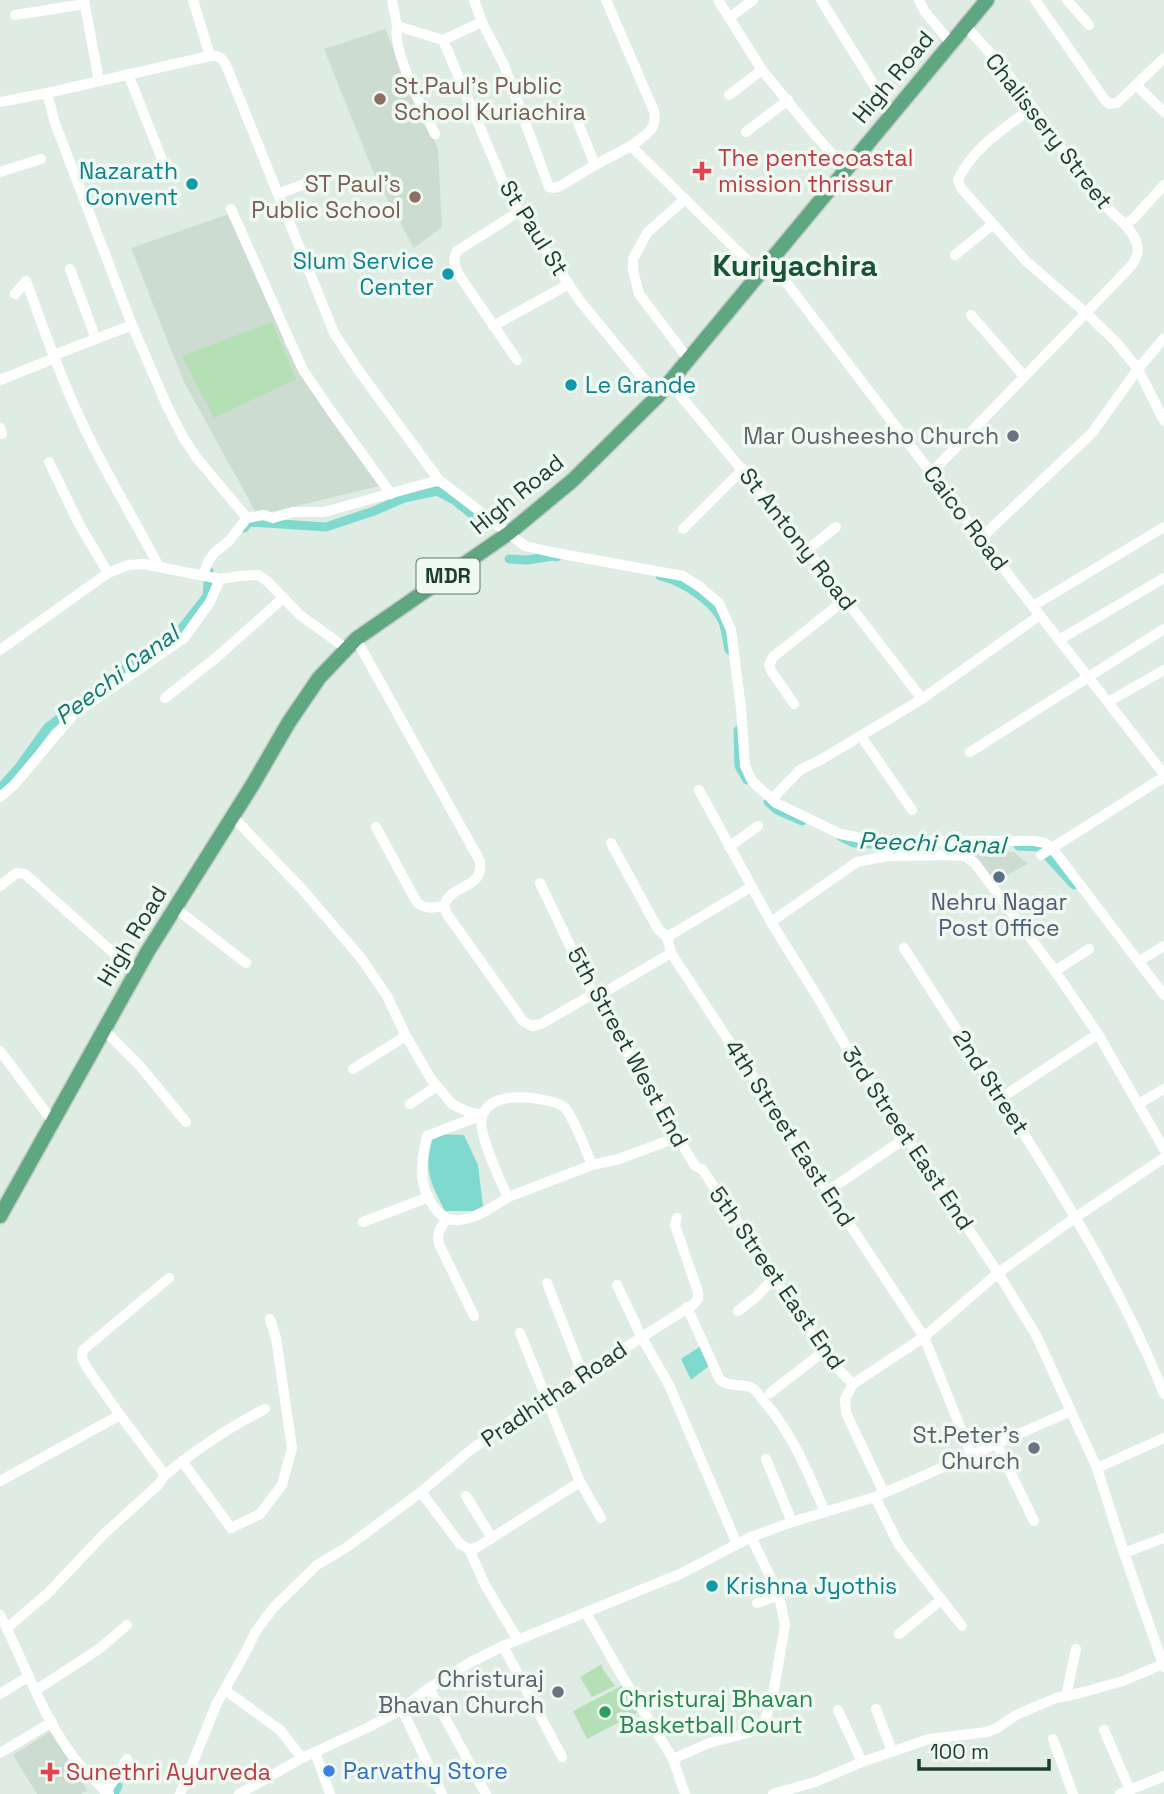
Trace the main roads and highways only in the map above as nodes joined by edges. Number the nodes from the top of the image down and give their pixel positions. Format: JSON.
{"nodes":[{"id":1,"x":987,"y":0,"type":"edge"},
{"id":2,"x":0,"y":1216,"type":"edge"}],
"edges":[{"from":1,"to":2,"type":"main road","name":"High Road","number":"MDR"}]}
